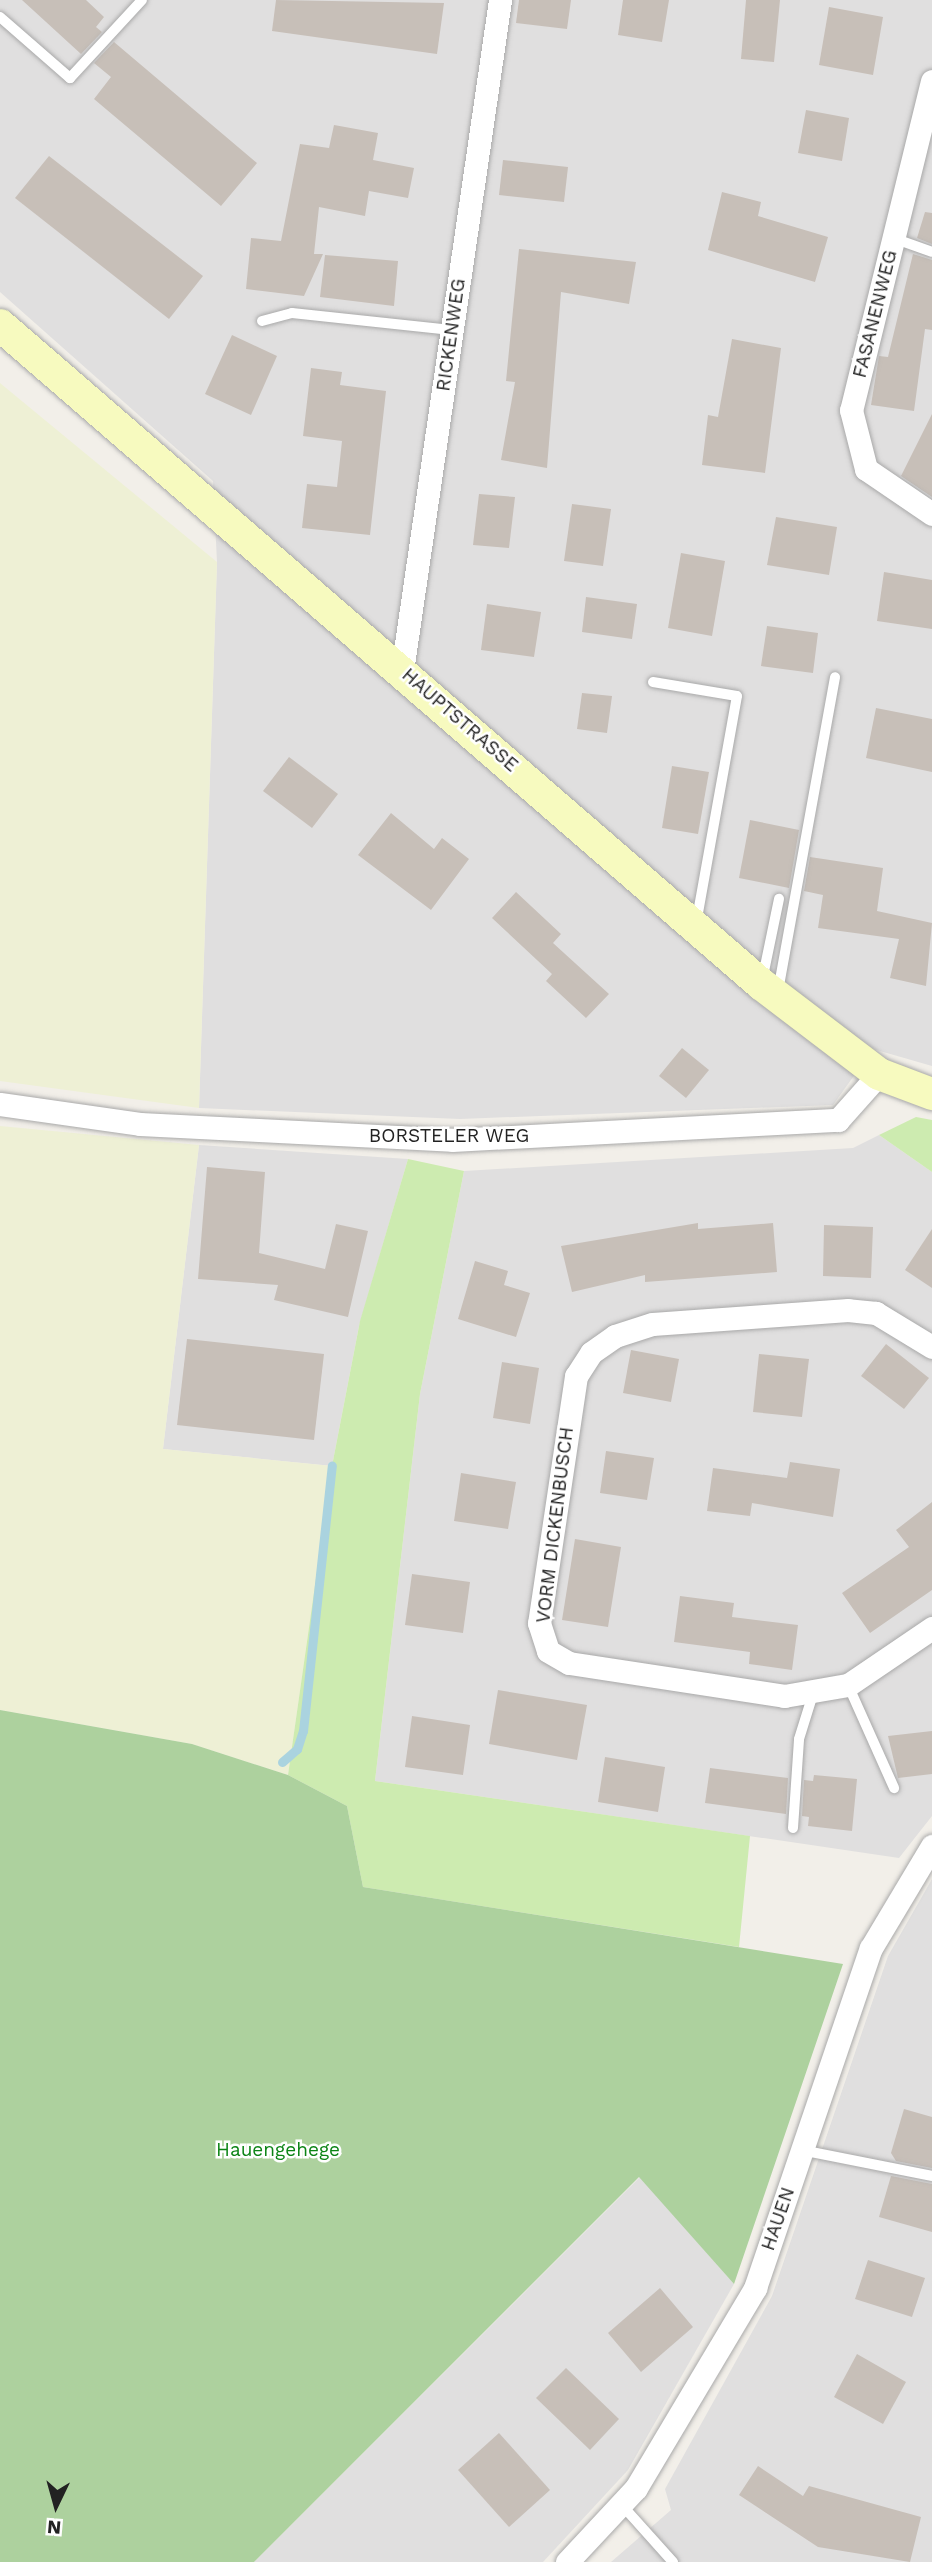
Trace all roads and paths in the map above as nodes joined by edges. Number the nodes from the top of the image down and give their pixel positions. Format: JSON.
{"nodes":[{"id":1,"x":142,"y":0,"type":"edge"},
{"id":2,"x":500,"y":0,"type":"edge"},
{"id":3,"x":0,"y":18,"type":"edge"},
{"id":4,"x":932,"y":81,"type":"edge"},
{"id":5,"x":893,"y":239,"type":"junction"},
{"id":6,"x":932,"y":252,"type":"edge"},
{"id":7,"x":262,"y":321,"type":"dead end"},
{"id":8,"x":0,"y":325,"type":"edge"},
{"id":9,"x":451,"y":330,"type":"junction"},
{"id":10,"x":932,"y":514,"type":"edge"},
{"id":11,"x":402,"y":671,"type":"junction"},
{"id":12,"x":835,"y":677,"type":"dead end"},
{"id":13,"x":653,"y":682,"type":"dead end"},
{"id":14,"x":779,"y":900,"type":"dead end"},
{"id":15,"x":695,"y":927,"type":"junction"},
{"id":16,"x":769,"y":990,"type":"junction"},
{"id":17,"x":879,"y":1074,"type":"junction"},
{"id":18,"x":932,"y":1094,"type":"edge"},
{"id":19,"x":0,"y":1104,"type":"edge"},
{"id":20,"x":932,"y":1347,"type":"edge"},
{"id":21,"x":932,"y":1628,"type":"edge"},
{"id":22,"x":848,"y":1685,"type":"junction"},
{"id":23,"x":813,"y":1694,"type":"junction"},
{"id":24,"x":894,"y":1788,"type":"dead end"},
{"id":25,"x":793,"y":1828,"type":"dead end"},
{"id":26,"x":932,"y":1846,"type":"edge"},
{"id":27,"x":801,"y":2150,"type":"junction"},
{"id":28,"x":932,"y":2176,"type":"edge"},
{"id":29,"x":621,"y":2504,"type":"junction"},
{"id":30,"x":568,"y":2562,"type":"edge"},
{"id":31,"x":673,"y":2562,"type":"edge"}],
"edges":[{"from":1,"to":3,"type":"lane"},
{"from":2,"to":9,"type":"street","name":"RICKENWEG"},
{"from":4,"to":5,"type":"street","name":"FASANENWEG"},
{"from":5,"to":6,"type":"lane"},
{"from":5,"to":10,"type":"street","name":"FASANENWEG"},
{"from":7,"to":9,"type":"lane"},
{"from":8,"to":11,"type":"main road","name":"HAUPTSTRASSE"},
{"from":9,"to":11,"type":"street","name":"RICKENWEG"},
{"from":11,"to":15,"type":"main road","name":"HAUPTSTRASSE"},
{"from":12,"to":16,"type":"lane"},
{"from":13,"to":15,"type":"lane"},
{"from":14,"to":16,"type":"lane"},
{"from":15,"to":16,"type":"main road","name":"HAUPTSTRASSE"},
{"from":16,"to":17,"type":"main road","name":"HAUPTSTRASSE"},
{"from":17,"to":18,"type":"main road","name":"HAUPTSTRASSE"},
{"from":17,"to":19,"type":"street","name":"BORSTELER WEG"},
{"from":20,"to":23,"type":"street","name":"VORM DICKENBUSCH"},
{"from":21,"to":22,"type":"street","name":"VORM DICKENBUSCH"},
{"from":22,"to":23,"type":"street","name":"VORM DICKENBUSCH"},
{"from":22,"to":24,"type":"lane"},
{"from":23,"to":25,"type":"lane"},
{"from":26,"to":27,"type":"street","name":"HAUEN"},
{"from":27,"to":28,"type":"lane"},
{"from":27,"to":29,"type":"street","name":"HAUEN"},
{"from":29,"to":30,"type":"street","name":"HAUEN"},
{"from":29,"to":31,"type":"lane"}]}
